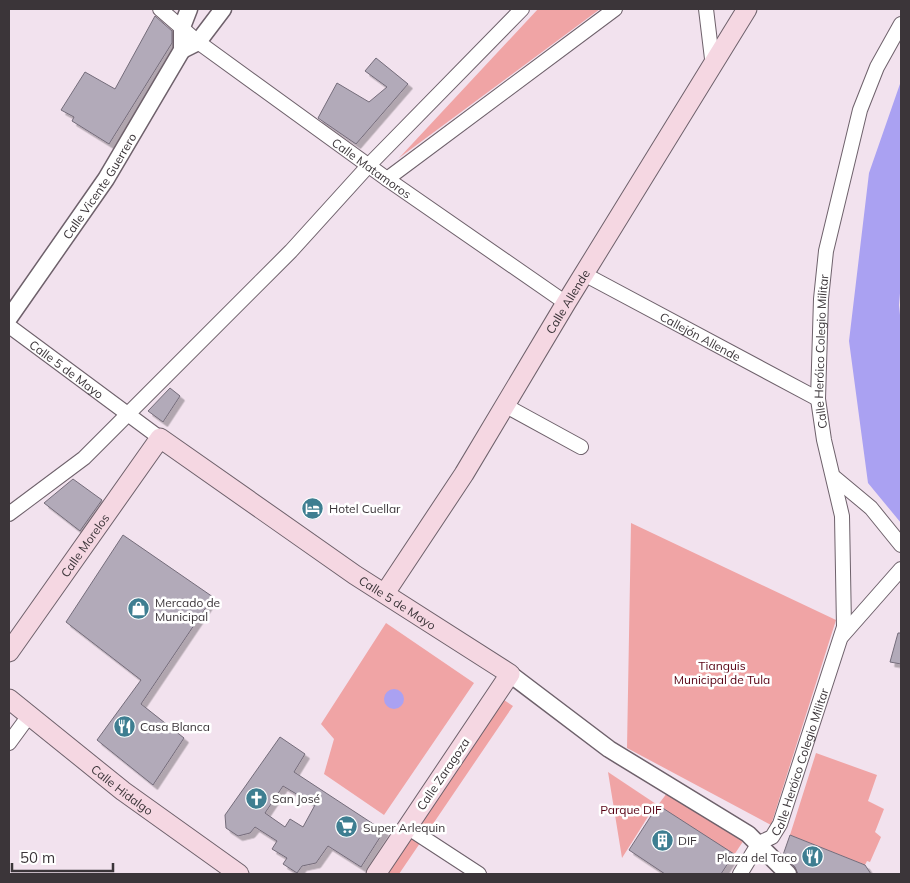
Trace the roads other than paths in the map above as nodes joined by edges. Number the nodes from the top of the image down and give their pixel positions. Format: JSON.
{"nodes":[{"id":1,"x":160,"y":9,"type":"edge"},
{"id":2,"x":189,"y":9,"type":"edge"},
{"id":3,"x":223,"y":9,"type":"edge"},
{"id":4,"x":522,"y":9,"type":"edge"},
{"id":5,"x":615,"y":9,"type":"edge"},
{"id":6,"x":706,"y":9,"type":"edge"},
{"id":7,"x":747,"y":9,"type":"edge"},
{"id":8,"x":901,"y":24,"type":"edge"},
{"id":9,"x":182,"y":27,"type":"junction"},
{"id":10,"x":198,"y":42,"type":"junction"},
{"id":11,"x":182,"y":50,"type":"junction"},
{"id":12,"x":713,"y":68,"type":"junction"},
{"id":13,"x":369,"y":165,"type":"junction"},
{"id":14,"x":387,"y":179,"type":"junction"},
{"id":15,"x":584,"y":274,"type":"junction"},
{"id":16,"x":566,"y":303,"type":"junction"},
{"id":17,"x":9,"y":318,"type":"edge"},
{"id":18,"x":9,"y":326,"type":"edge"},
{"id":19,"x":818,"y":399,"type":"junction"},
{"id":20,"x":506,"y":406,"type":"junction"},
{"id":21,"x":127,"y":415,"type":"junction"},
{"id":22,"x":160,"y":438,"type":"junction"},
{"id":23,"x":581,"y":447,"type":"dead end"},
{"id":24,"x":835,"y":478,"type":"junction"},
{"id":25,"x":9,"y":514,"type":"edge"},
{"id":26,"x":901,"y":545,"type":"edge"},
{"id":27,"x":901,"y":569,"type":"edge"},
{"id":28,"x":385,"y":593,"type":"junction"},
{"id":29,"x":840,"y":639,"type":"junction"},
{"id":30,"x":9,"y":652,"type":"edge"},
{"id":31,"x":510,"y":674,"type":"junction"},
{"id":32,"x":9,"y":699,"type":"edge"},
{"id":33,"x":28,"y":717,"type":"junction"},
{"id":34,"x":9,"y":743,"type":"edge"},
{"id":35,"x":407,"y":827,"type":"junction"},
{"id":36,"x":759,"y":843,"type":"junction"},
{"id":37,"x":239,"y":874,"type":"edge"},
{"id":38,"x":376,"y":874,"type":"edge"},
{"id":39,"x":479,"y":874,"type":"edge"},
{"id":40,"x":740,"y":874,"type":"edge"},
{"id":41,"x":788,"y":874,"type":"edge"}],
"edges":[{"from":1,"to":9,"type":"street","name":"Calle Matamoros"},
{"from":2,"to":9,"type":"street"},
{"from":3,"to":10,"type":"street"},
{"from":4,"to":13,"type":"street"},
{"from":5,"to":14,"type":"street"},
{"from":6,"to":12,"type":"street"},
{"from":7,"to":12,"type":"main road","name":"Calle Allende"},
{"from":8,"to":19,"type":"street","name":"Calle Heróico Colegio Militar"},
{"from":9,"to":10,"type":"street","name":"Calle Matamoros"},
{"from":9,"to":11,"type":"street"},
{"from":10,"to":11,"type":"street"},
{"from":10,"to":13,"type":"street","name":"Calle Matamoros"},
{"from":11,"to":17,"type":"street","name":"Calle Vicente Guerrero"},
{"from":12,"to":15,"type":"main road","name":"Calle Allende"},
{"from":13,"to":14,"type":"street","name":"Calle Matamoros"},
{"from":13,"to":21,"type":"street"},
{"from":14,"to":16,"type":"street","name":"Calle Matamoros"},
{"from":15,"to":16,"type":"main road","name":"Calle Allende"},
{"from":15,"to":19,"type":"street","name":"Callejón Allende"},
{"from":16,"to":20,"type":"main road","name":"Calle Allende"},
{"from":18,"to":21,"type":"street","name":"Calle 5 de Mayo"},
{"from":19,"to":24,"type":"street","name":"Calle Heróico Colegio Militar"},
{"from":20,"to":23,"type":"street"},
{"from":20,"to":28,"type":"main road","name":"Calle Allende"},
{"from":21,"to":22,"type":"street","name":"Calle 5 de Mayo"},
{"from":21,"to":25,"type":"street"},
{"from":22,"to":28,"type":"main road","name":"Calle 5 de Mayo"},
{"from":22,"to":30,"type":"main road","name":"Calle Morelos"},
{"from":24,"to":26,"type":"street"},
{"from":24,"to":29,"type":"street","name":"Calle Heróico Colegio Militar"},
{"from":27,"to":29,"type":"street"},
{"from":28,"to":31,"type":"main road","name":"Calle 5 de Mayo"},
{"from":29,"to":36,"type":"street","name":"Calle Heróico Colegio Militar"},
{"from":31,"to":35,"type":"main road","name":"Calle Zaragoza"},
{"from":31,"to":36,"type":"street","name":"Calle 5 de Mayo"},
{"from":32,"to":33,"type":"main road","name":"Calle Hidalgo"},
{"from":33,"to":34,"type":"street"},
{"from":33,"to":37,"type":"main road","name":"Calle Hidalgo"},
{"from":35,"to":38,"type":"main road","name":"Calle Zaragoza"},
{"from":35,"to":39,"type":"street"},
{"from":36,"to":40,"type":"street","name":"Calle Heróico Colegio Militar"},
{"from":36,"to":41,"type":"street","name":"Calle 5 de Mayo"}]}
